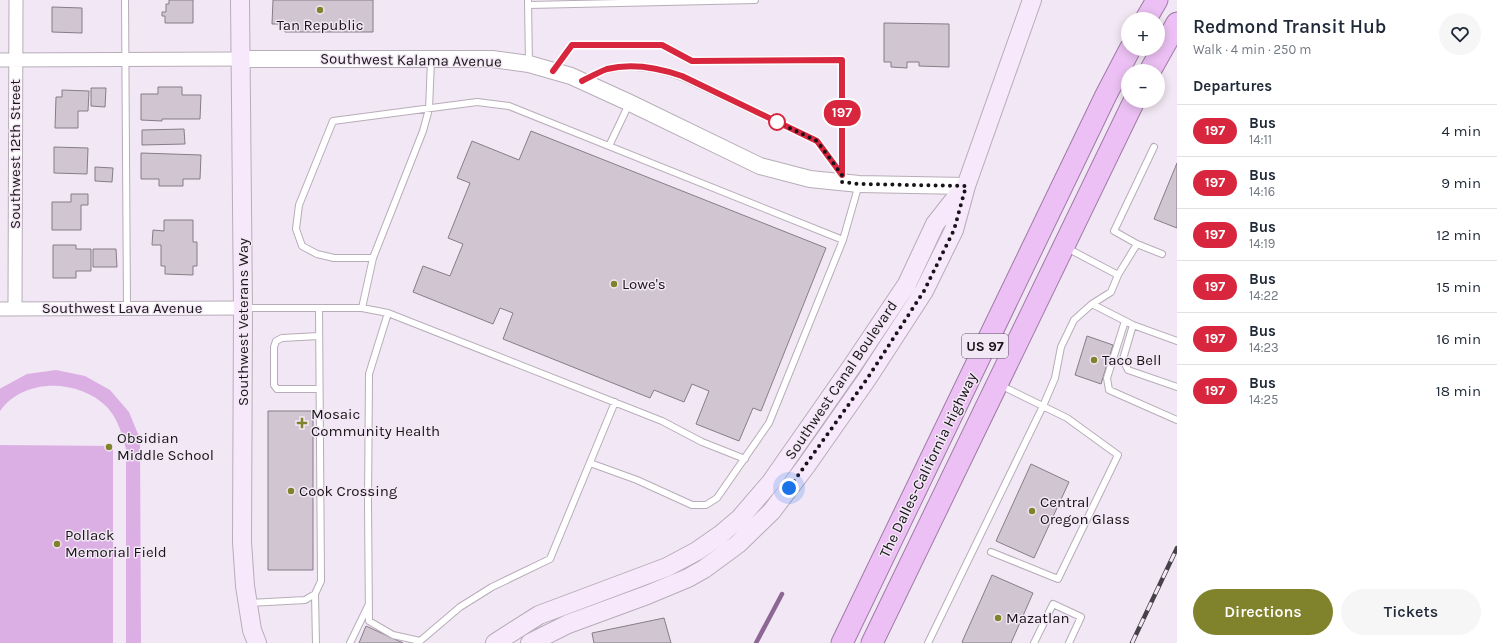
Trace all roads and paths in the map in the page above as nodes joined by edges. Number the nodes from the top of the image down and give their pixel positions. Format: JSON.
{"nodes":[{"id":1,"x":16,"y":0,"type":"edge"},
{"id":2,"x":125,"y":0,"type":"edge"},
{"id":3,"x":240,"y":0,"type":"edge"},
{"id":4,"x":755,"y":0,"type":"edge"},
{"id":5,"x":1032,"y":0,"type":"edge"},
{"id":6,"x":1157,"y":0,"type":"edge"},
{"id":7,"x":528,"y":2,"type":"edge"},
{"id":8,"x":1150,"y":12,"type":"edge"},
{"id":9,"x":1177,"y":23,"type":"edge"},
{"id":10,"x":1126,"y":56,"type":"edge"},
{"id":11,"x":126,"y":59,"type":"junction"},
{"id":12,"x":240,"y":59,"type":"junction"},
{"id":13,"x":431,"y":59,"type":"junction"},
{"id":14,"x":0,"y":60,"type":"edge"},
{"id":15,"x":16,"y":60,"type":"junction"},
{"id":16,"x":529,"y":64,"type":"junction"},
{"id":17,"x":1154,"y":64,"type":"edge"},
{"id":18,"x":553,"y":71,"type":"junction"},
{"id":19,"x":582,"y":81,"type":"junction"},
{"id":20,"x":630,"y":103,"type":"junction"},
{"id":21,"x":1131,"y":108,"type":"edge"},
{"id":22,"x":430,"y":109,"type":"junction"},
{"id":23,"x":609,"y":146,"type":"junction"},
{"id":24,"x":1154,"y":148,"type":"dead end"},
{"id":25,"x":842,"y":179,"type":"junction"},
{"id":26,"x":859,"y":184,"type":"junction"},
{"id":27,"x":966,"y":186,"type":"junction"},
{"id":28,"x":843,"y":240,"type":"junction"},
{"id":29,"x":1137,"y":244,"type":"junction"},
{"id":30,"x":1063,"y":246,"type":"junction"},
{"id":31,"x":1162,"y":254,"type":"dead end"},
{"id":32,"x":373,"y":258,"type":"junction"},
{"id":33,"x":1118,"y":276,"type":"junction"},
{"id":34,"x":1092,"y":304,"type":"junction"},
{"id":35,"x":127,"y":308,"type":"junction"},
{"id":36,"x":243,"y":308,"type":"junction"},
{"id":37,"x":319,"y":308,"type":"junction"},
{"id":38,"x":362,"y":308,"type":"junction"},
{"id":39,"x":0,"y":309,"type":"edge"},
{"id":40,"x":15,"y":309,"type":"junction"},
{"id":41,"x":388,"y":313,"type":"junction"},
{"id":42,"x":1125,"y":321,"type":"junction"},
{"id":43,"x":1133,"y":325,"type":"junction"},
{"id":44,"x":319,"y":336,"type":"junction"},
{"id":45,"x":1177,"y":341,"type":"edge"},
{"id":46,"x":987,"y":343,"type":"junction"},
{"id":47,"x":998,"y":384,"type":"junction"},
{"id":48,"x":1177,"y":387,"type":"edge"},
{"id":49,"x":319,"y":389,"type":"junction"},
{"id":50,"x":615,"y":402,"type":"junction"},
{"id":51,"x":1042,"y":406,"type":"junction"},
{"id":52,"x":1177,"y":420,"type":"edge"},
{"id":53,"x":745,"y":459,"type":"junction"},
{"id":54,"x":590,"y":462,"type":"junction"},
{"id":55,"x":991,"y":552,"type":"dead end"},
{"id":56,"x":316,"y":594,"type":"junction"},
{"id":57,"x":247,"y":603,"type":"junction"},
{"id":58,"x":369,"y":604,"type":"junction"},
{"id":59,"x":420,"y":642,"type":"edge"},
{"id":60,"x":256,"y":643,"type":"edge"},
{"id":61,"x":316,"y":643,"type":"edge"},
{"id":62,"x":350,"y":643,"type":"edge"},
{"id":63,"x":496,"y":643,"type":"edge"},
{"id":64,"x":530,"y":643,"type":"edge"},
{"id":65,"x":842,"y":643,"type":"edge"},
{"id":66,"x":872,"y":643,"type":"edge"},
{"id":67,"x":928,"y":643,"type":"edge"},
{"id":68,"x":1034,"y":643,"type":"edge"},
{"id":69,"x":1068,"y":643,"type":"edge"}],
"edges":[{"from":1,"to":15,"type":"street","name":"Southwest 12th Street"},
{"from":2,"to":11,"type":"lane"},
{"from":3,"to":12,"type":"main road","name":"Southwest Veterans Way"},
{"from":4,"to":7,"type":"lane"},
{"from":5,"to":27,"type":"main road","name":"Southwest Canal Boulevard"},
{"from":6,"to":8,"type":"highway"},
{"from":7,"to":16,"type":"lane"},
{"from":9,"to":17,"type":"highway"},
{"from":10,"to":46,"type":"highway","name":"The Dalles-California Highway","number":"US 97"},
{"from":11,"to":12,"type":"street","name":"Southwest Kalama Avenue"},
{"from":11,"to":15,"type":"street","name":"Southwest Kalama Avenue"},
{"from":11,"to":35,"type":"lane"},
{"from":12,"to":13,"type":"street","name":"Southwest Kalama Avenue"},
{"from":12,"to":36,"type":"main road","name":"Southwest Veterans Way"},
{"from":13,"to":16,"type":"street","name":"Southwest Kalama Avenue"},
{"from":13,"to":22,"type":"lane"},
{"from":14,"to":15,"type":"street","name":"Southwest Kalama Avenue"},
{"from":15,"to":40,"type":"street","name":"Southwest 12th Street"},
{"from":16,"to":18,"type":"street","name":"Southwest Kalama Avenue"},
{"from":18,"to":19,"type":"street","name":"Southwest Kalama Avenue"},
{"from":18,"to":25,"type":"lane"},
{"from":19,"to":20,"type":"street","name":"Southwest Kalama Avenue"},
{"from":19,"to":25,"type":"lane"},
{"from":20,"to":23,"type":"lane"},
{"from":20,"to":25,"type":"street","name":"Southwest Kalama Avenue"},
{"from":21,"to":30,"type":"highway","name":"The Dalles-California Highway","number":"US 97"},
{"from":22,"to":23,"type":"lane"},
{"from":22,"to":32,"type":"lane"},
{"from":22,"to":32,"type":"lane"},
{"from":23,"to":28,"type":"lane"},
{"from":24,"to":29,"type":"lane"},
{"from":25,"to":26,"type":"street","name":"Southwest Kalama Avenue"},
{"from":26,"to":27,"type":"street","name":"Southwest Kalama Avenue"},
{"from":26,"to":28,"type":"lane"},
{"from":27,"to":63,"type":"main road","name":"Southwest Canal Boulevard"},
{"from":27,"to":64,"type":"main road","name":"Southwest Canal Boulevard"},
{"from":28,"to":53,"type":"lane"},
{"from":29,"to":31,"type":"lane"},
{"from":29,"to":33,"type":"lane"},
{"from":30,"to":33,"type":"lane"},
{"from":30,"to":47,"type":"highway","name":"The Dalles-California Highway","number":"US 97"},
{"from":32,"to":38,"type":"lane"},
{"from":33,"to":34,"type":"lane"},
{"from":34,"to":42,"type":"lane"},
{"from":34,"to":51,"type":"lane"},
{"from":35,"to":36,"type":"street","name":"Southwest Lava Avenue"},
{"from":35,"to":40,"type":"street","name":"Southwest Lava Avenue"},
{"from":36,"to":37,"type":"lane"},
{"from":36,"to":57,"type":"main road","name":"Southwest Veterans Way"},
{"from":37,"to":38,"type":"lane"},
{"from":37,"to":44,"type":"lane"},
{"from":38,"to":41,"type":"lane"},
{"from":39,"to":40,"type":"street","name":"Southwest Lava Avenue"},
{"from":41,"to":50,"type":"lane"},
{"from":41,"to":58,"type":"lane"},
{"from":42,"to":43,"type":"lane"},
{"from":42,"to":52,"type":"lane"},
{"from":43,"to":45,"type":"lane"},
{"from":43,"to":48,"type":"lane"},
{"from":44,"to":49,"type":"lane"},
{"from":44,"to":49,"type":"lane"},
{"from":46,"to":47,"type":"highway"},
{"from":46,"to":65,"type":"highway","name":"The Dalles-California Highway","number":"US 97"},
{"from":47,"to":51,"type":"lane"},
{"from":47,"to":66,"type":"highway","name":"The Dalles-California Highway","number":"US 97"},
{"from":49,"to":56,"type":"lane"},
{"from":50,"to":53,"type":"lane"},
{"from":50,"to":54,"type":"lane"},
{"from":51,"to":55,"type":"lane"},
{"from":51,"to":67,"type":"lane"},
{"from":53,"to":54,"type":"lane"},
{"from":54,"to":59,"type":"lane"},
{"from":56,"to":57,"type":"lane"},
{"from":56,"to":61,"type":"lane"},
{"from":57,"to":60,"type":"main road","name":"Southwest Veterans Way"},
{"from":58,"to":59,"type":"lane"},
{"from":58,"to":62,"type":"lane"},
{"from":68,"to":69,"type":"lane"}]}
